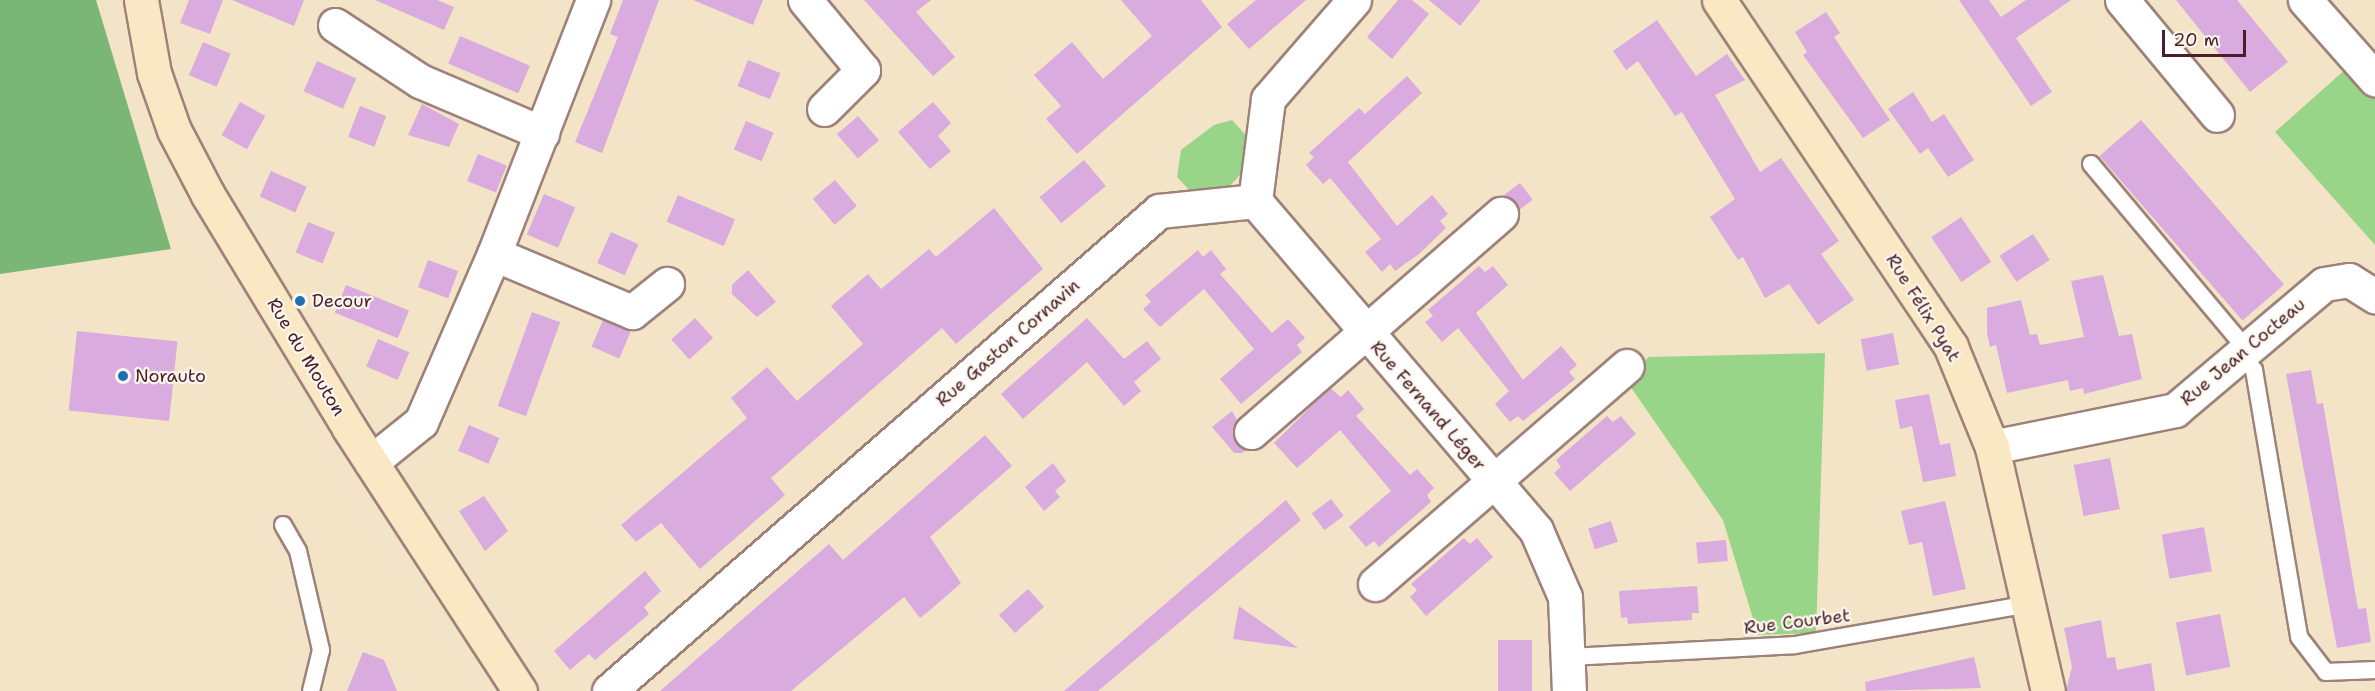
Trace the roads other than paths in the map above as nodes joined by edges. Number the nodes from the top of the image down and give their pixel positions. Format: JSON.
{"nodes":[{"id":1,"x":141,"y":0,"type":"edge"},
{"id":2,"x":592,"y":0,"type":"edge"},
{"id":3,"x":805,"y":0,"type":"edge"},
{"id":4,"x":1354,"y":0,"type":"edge"},
{"id":5,"x":1719,"y":0,"type":"edge"},
{"id":6,"x":2122,"y":0,"type":"edge"},
{"id":7,"x":2305,"y":0,"type":"edge"},
{"id":8,"x":335,"y":25,"type":"dead end"},
{"id":9,"x":2375,"y":79,"type":"edge"},
{"id":10,"x":824,"y":109,"type":"dead end"},
{"id":11,"x":2217,"y":115,"type":"dead end"},
{"id":12,"x":543,"y":133,"type":"junction"},
{"id":13,"x":2091,"y":164,"type":"dead end"},
{"id":14,"x":1255,"y":201,"type":"junction"},
{"id":15,"x":1501,"y":214,"type":"dead end"},
{"id":16,"x":494,"y":254,"type":"junction"},
{"id":17,"x":667,"y":284,"type":"dead end"},
{"id":18,"x":2362,"y":288,"type":"edge"},
{"id":19,"x":1363,"y":331,"type":"junction"},
{"id":20,"x":2243,"y":351,"type":"junction"},
{"id":21,"x":1627,"y":366,"type":"dead end"},
{"id":22,"x":1251,"y":432,"type":"dead end"},
{"id":23,"x":1992,"y":447,"type":"junction"},
{"id":24,"x":371,"y":462,"type":"junction"},
{"id":25,"x":1494,"y":481,"type":"junction"},
{"id":26,"x":283,"y":525,"type":"dead end"},
{"id":27,"x":1375,"y":584,"type":"dead end"},
{"id":28,"x":2029,"y":604,"type":"junction"},
{"id":29,"x":1568,"y":657,"type":"junction"},
{"id":30,"x":2375,"y":670,"type":"edge"},
{"id":31,"x":311,"y":691,"type":"edge"},
{"id":32,"x":520,"y":691,"type":"edge"},
{"id":33,"x":609,"y":691,"type":"edge"},
{"id":34,"x":1569,"y":691,"type":"edge"},
{"id":35,"x":2048,"y":691,"type":"edge"}],
"edges":[{"from":1,"to":24,"type":"street","name":"Rue du Mouton"},
{"from":2,"to":12,"type":"street"},
{"from":3,"to":10,"type":"street"},
{"from":4,"to":14,"type":"street"},
{"from":5,"to":23,"type":"street","name":"Rue Félix Pyat"},
{"from":6,"to":11,"type":"street"},
{"from":7,"to":9,"type":"street"},
{"from":8,"to":12,"type":"street"},
{"from":12,"to":16,"type":"street"},
{"from":13,"to":20,"type":"lane"},
{"from":14,"to":19,"type":"street","name":"Rue Fernand Léger"},
{"from":14,"to":33,"type":"street","name":"Rue Gaston Cornavin"},
{"from":15,"to":19,"type":"street","name":"Rue Fernand Léger"},
{"from":16,"to":17,"type":"street"},
{"from":16,"to":24,"type":"street"},
{"from":18,"to":20,"type":"street","name":"Rue Jean Cocteau"},
{"from":19,"to":22,"type":"street","name":"Rue Fernand Léger"},
{"from":19,"to":25,"type":"street","name":"Rue Fernand Léger"},
{"from":20,"to":23,"type":"street","name":"Rue Jean Cocteau"},
{"from":20,"to":30,"type":"lane"},
{"from":21,"to":25,"type":"street","name":"Rue Fernand Léger"},
{"from":23,"to":28,"type":"street","name":"Rue Félix Pyat"},
{"from":24,"to":32,"type":"street","name":"Rue du Mouton"},
{"from":25,"to":27,"type":"street","name":"Rue Fernand Léger"},
{"from":25,"to":29,"type":"street","name":"Rue Fernand Léger"},
{"from":26,"to":31,"type":"lane"},
{"from":28,"to":29,"type":"lane","name":"Rue Courbet"},
{"from":28,"to":35,"type":"street","name":"Rue Félix Pyat"},
{"from":29,"to":34,"type":"street","name":"Rue Fernand Léger"}]}
